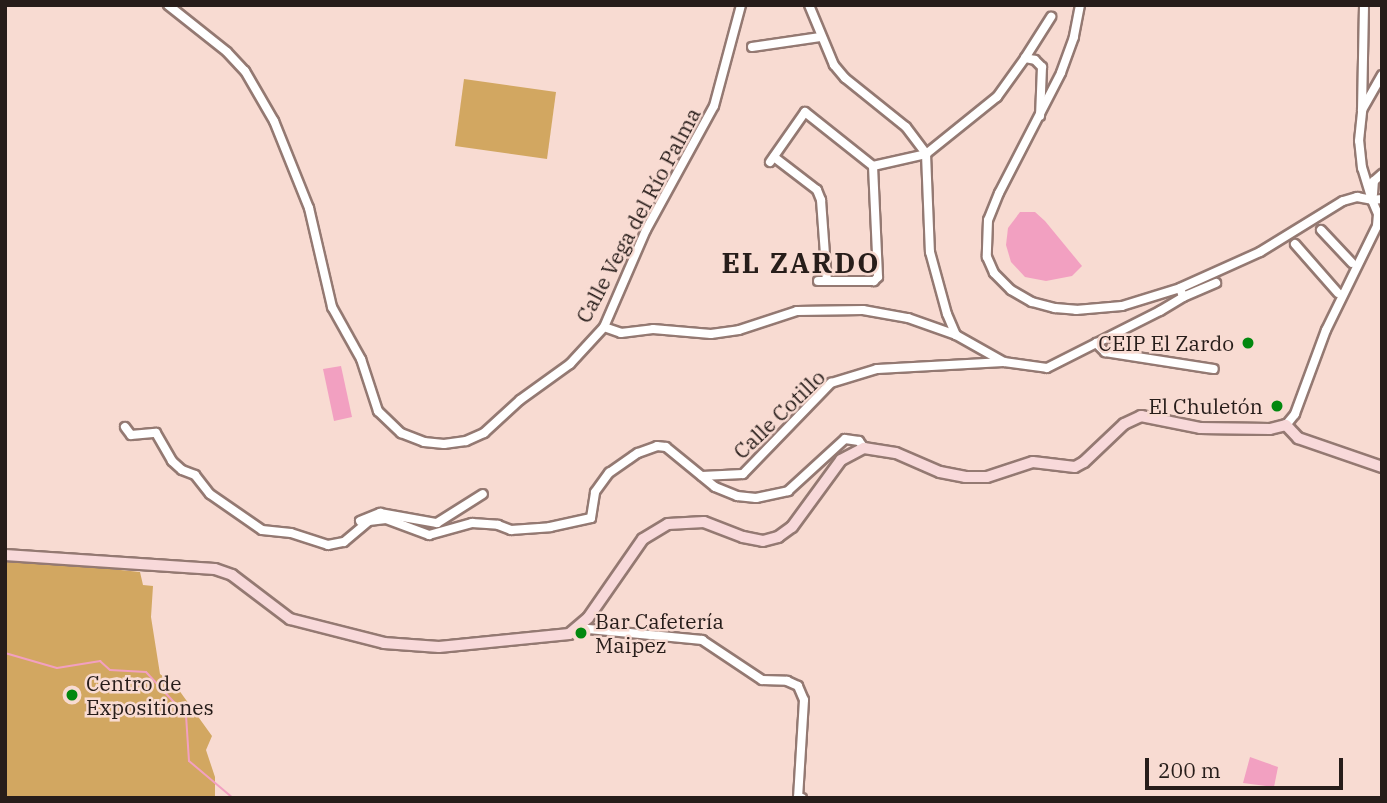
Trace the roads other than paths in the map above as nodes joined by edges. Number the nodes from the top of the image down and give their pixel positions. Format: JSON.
{"nodes":[{"id":1,"x":168,"y":5,"type":"edge"},
{"id":2,"x":741,"y":5,"type":"edge"},
{"id":3,"x":809,"y":5,"type":"edge"},
{"id":4,"x":1080,"y":5,"type":"edge"},
{"id":5,"x":1364,"y":5,"type":"edge"},
{"id":6,"x":1051,"y":17,"type":"dead end"},
{"id":7,"x":820,"y":37,"type":"junction"},
{"id":8,"x":752,"y":47,"type":"dead end"},
{"id":9,"x":1026,"y":58,"type":"junction"},
{"id":10,"x":1382,"y":75,"type":"edge"},
{"id":11,"x":1362,"y":110,"type":"junction"},
{"id":12,"x":1040,"y":117,"type":"junction"},
{"id":13,"x":926,"y":154,"type":"junction"},
{"id":14,"x":873,"y":166,"type":"junction"},
{"id":15,"x":1382,"y":174,"type":"edge"},
{"id":16,"x":1382,"y":199,"type":"edge"},
{"id":17,"x":1372,"y":200,"type":"junction"},
{"id":18,"x":1321,"y":230,"type":"dead end"},
{"id":19,"x":1295,"y":244,"type":"dead end"},
{"id":20,"x":1352,"y":263,"type":"dead end"},
{"id":21,"x":1216,"y":283,"type":"dead end"},
{"id":22,"x":1181,"y":293,"type":"junction"},
{"id":23,"x":1338,"y":293,"type":"dead end"},
{"id":24,"x":604,"y":327,"type":"junction"},
{"id":25,"x":956,"y":335,"type":"junction"},
{"id":26,"x":1096,"y":344,"type":"junction"},
{"id":27,"x":1004,"y":362,"type":"junction"},
{"id":28,"x":1214,"y":369,"type":"dead end"},
{"id":29,"x":1286,"y":425,"type":"junction"},
{"id":30,"x":125,"y":427,"type":"dead end"},
{"id":31,"x":864,"y":448,"type":"junction"},
{"id":32,"x":1382,"y":467,"type":"edge"},
{"id":33,"x":702,"y":476,"type":"junction"},
{"id":34,"x":483,"y":494,"type":"dead end"},
{"id":35,"x":359,"y":527,"type":"junction"},
{"id":36,"x":5,"y":555,"type":"edge"},
{"id":37,"x":578,"y":628,"type":"junction"},
{"id":38,"x":802,"y":798,"type":"edge"}],
"edges":[{"from":1,"to":24,"type":"street","name":"Calle Vega del Río Palma"},
{"from":2,"to":24,"type":"street","name":"Calle Vega del Río Palma"},
{"from":3,"to":7,"type":"street"},
{"from":4,"to":12,"type":"street"},
{"from":5,"to":11,"type":"street"},
{"from":6,"to":9,"type":"street"},
{"from":7,"to":8,"type":"street"},
{"from":7,"to":13,"type":"street"},
{"from":9,"to":12,"type":"street"},
{"from":9,"to":13,"type":"street"},
{"from":10,"to":11,"type":"street"},
{"from":11,"to":17,"type":"street"},
{"from":12,"to":22,"type":"street"},
{"from":13,"to":14,"type":"street"},
{"from":13,"to":25,"type":"street"},
{"from":14,"to":14,"type":"street"},
{"from":15,"to":17,"type":"street"},
{"from":16,"to":17,"type":"street"},
{"from":17,"to":22,"type":"street"},
{"from":17,"to":29,"type":"street"},
{"from":18,"to":20,"type":"street"},
{"from":19,"to":23,"type":"street"},
{"from":21,"to":22,"type":"street"},
{"from":22,"to":26,"type":"street"},
{"from":24,"to":25,"type":"street"},
{"from":25,"to":27,"type":"street"},
{"from":26,"to":27,"type":"street"},
{"from":26,"to":28,"type":"street"},
{"from":27,"to":33,"type":"street","name":"Calle Cotillo"},
{"from":29,"to":31,"type":"main road"},
{"from":29,"to":32,"type":"main road"},
{"from":30,"to":35,"type":"street"},
{"from":31,"to":33,"type":"street"},
{"from":31,"to":37,"type":"main road"},
{"from":33,"to":35,"type":"street"},
{"from":34,"to":35,"type":"street"},
{"from":36,"to":37,"type":"main road"},
{"from":37,"to":38,"type":"street"}]}
